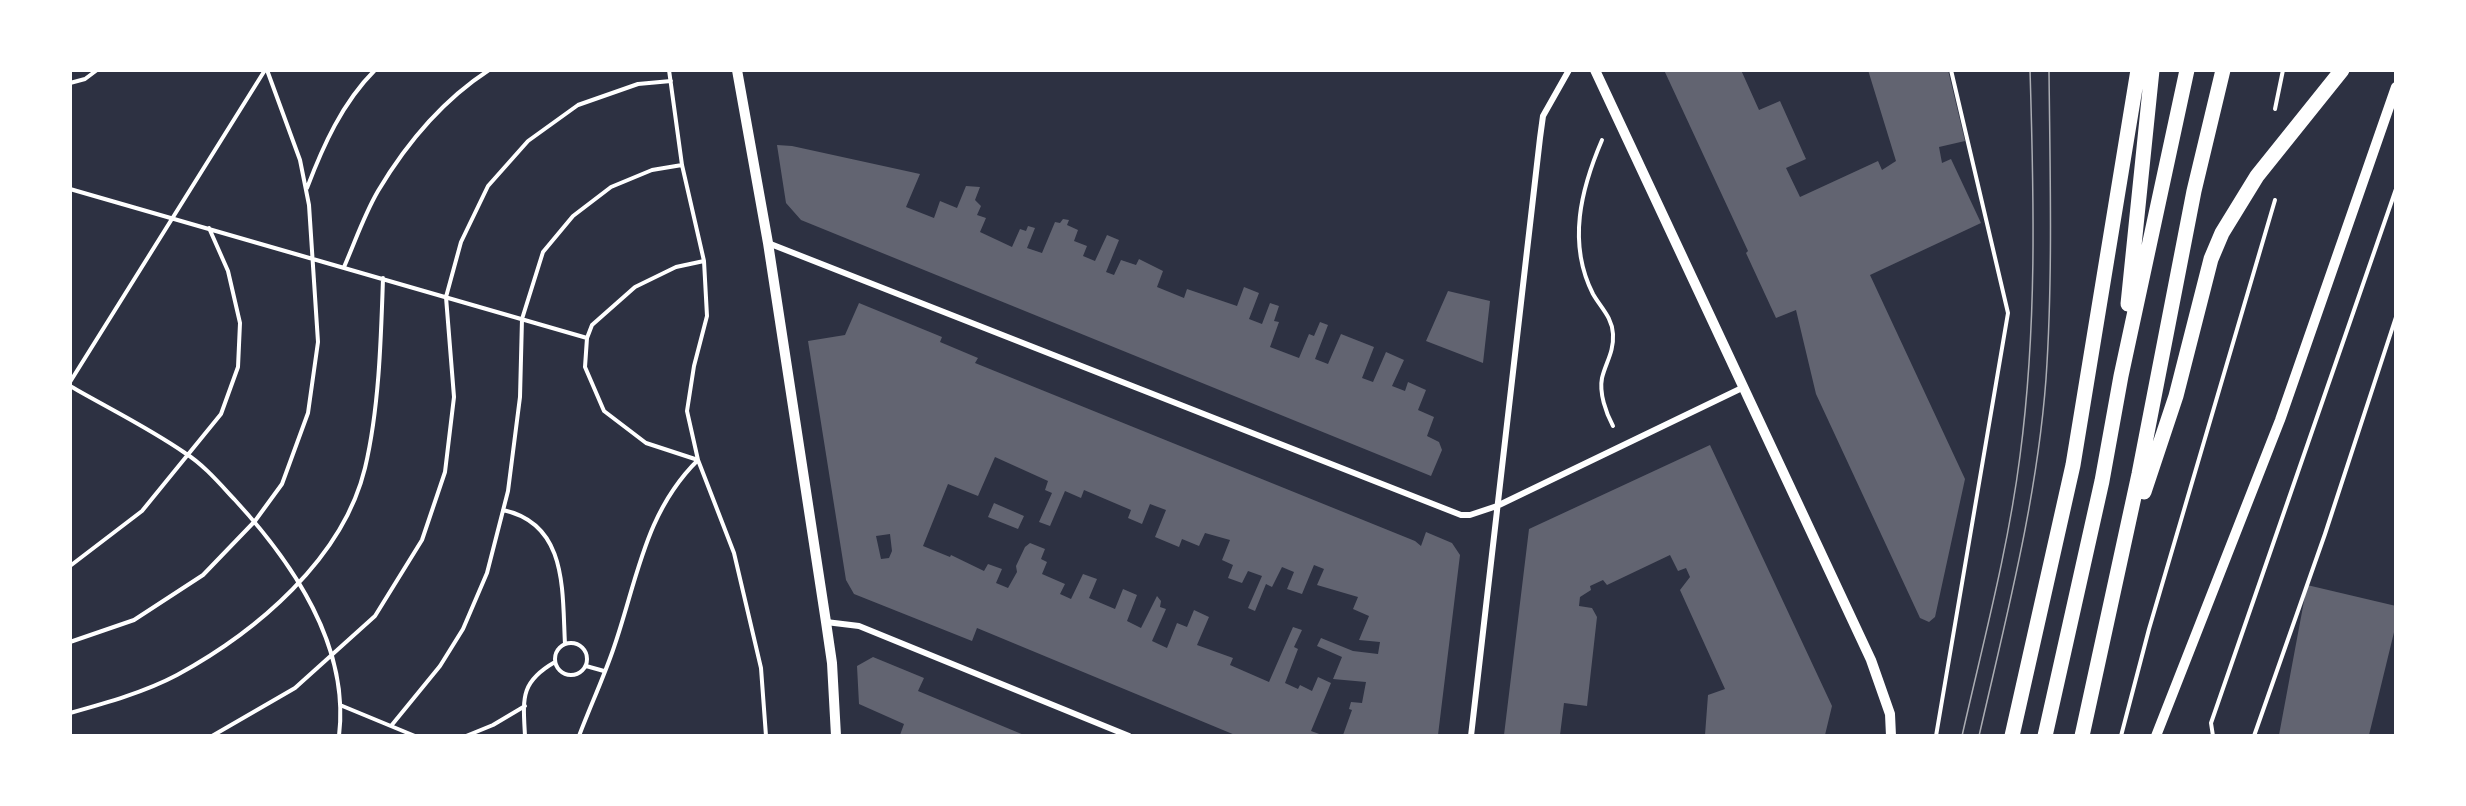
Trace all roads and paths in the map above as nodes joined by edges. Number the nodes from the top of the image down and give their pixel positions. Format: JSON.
{"nodes":[{"id":1,"x":97,"y":70,"type":"edge"},
{"id":2,"x":266,"y":70,"type":"edge"},
{"id":3,"x":375,"y":70,"type":"edge"},
{"id":4,"x":489,"y":70,"type":"edge"},
{"id":5,"x":669,"y":70,"type":"edge"},
{"id":6,"x":737,"y":70,"type":"edge"},
{"id":7,"x":1569,"y":70,"type":"edge"},
{"id":8,"x":1595,"y":70,"type":"edge"},
{"id":9,"x":1952,"y":70,"type":"edge"},
{"id":10,"x":2138,"y":70,"type":"edge"},
{"id":11,"x":2152,"y":70,"type":"edge"},
{"id":12,"x":2187,"y":70,"type":"edge"},
{"id":13,"x":2223,"y":70,"type":"edge"},
{"id":14,"x":2283,"y":70,"type":"edge"},
{"id":15,"x":2339,"y":75,"type":"edge"},
{"id":16,"x":671,"y":81,"type":"junction"},
{"id":17,"x":70,"y":83,"type":"edge"},
{"id":18,"x":2396,"y":87,"type":"edge"},
{"id":19,"x":1614,"y":112,"type":"junction"},
{"id":20,"x":2273,"y":119,"type":"dead end"},
{"id":21,"x":682,"y":165,"type":"junction"},
{"id":22,"x":70,"y":189,"type":"edge"},
{"id":23,"x":2396,"y":189,"type":"edge"},
{"id":24,"x":306,"y":190,"type":"junction"},
{"id":25,"x":2276,"y":199,"type":"dead end"},
{"id":26,"x":173,"y":217,"type":"junction"},
{"id":27,"x":209,"y":228,"type":"junction"},
{"id":28,"x":768,"y":243,"type":"junction"},
{"id":29,"x":314,"y":258,"type":"junction"},
{"id":30,"x":704,"y":261,"type":"junction"},
{"id":31,"x":344,"y":267,"type":"junction"},
{"id":32,"x":382,"y":278,"type":"junction"},
{"id":33,"x":446,"y":297,"type":"junction"},
{"id":34,"x":2396,"y":317,"type":"edge"},
{"id":35,"x":522,"y":319,"type":"junction"},
{"id":36,"x":587,"y":338,"type":"junction"},
{"id":37,"x":2121,"y":376,"type":"junction"},
{"id":38,"x":70,"y":384,"type":"edge"},
{"id":39,"x":1744,"y":387,"type":"junction"},
{"id":40,"x":1622,"y":446,"type":"junction"},
{"id":41,"x":187,"y":453,"type":"junction"},
{"id":42,"x":698,"y":460,"type":"junction"},
{"id":43,"x":1497,"y":506,"type":"junction"},
{"id":44,"x":503,"y":510,"type":"junction"},
{"id":45,"x":255,"y":521,"type":"junction"},
{"id":46,"x":2123,"y":552,"type":"junction"},
{"id":47,"x":70,"y":566,"type":"edge"},
{"id":48,"x":299,"y":585,"type":"junction"},
{"id":49,"x":826,"y":622,"type":"junction"},
{"id":50,"x":70,"y":642,"type":"edge"},
{"id":51,"x":565,"y":644,"type":"junction"},
{"id":52,"x":332,"y":655,"type":"junction"},
{"id":53,"x":555,"y":662,"type":"junction"},
{"id":54,"x":586,"y":666,"type":"junction"},
{"id":55,"x":604,"y":671,"type":"junction"},
{"id":56,"x":340,"y":705,"type":"junction"},
{"id":57,"x":525,"y":705,"type":"junction"},
{"id":58,"x":70,"y":713,"type":"edge"},
{"id":59,"x":391,"y":726,"type":"junction"},
{"id":60,"x":213,"y":735,"type":"edge"},
{"id":61,"x":339,"y":735,"type":"edge"},
{"id":62,"x":415,"y":735,"type":"edge"},
{"id":63,"x":466,"y":735,"type":"edge"},
{"id":64,"x":525,"y":735,"type":"edge"},
{"id":65,"x":579,"y":735,"type":"edge"},
{"id":66,"x":765,"y":735,"type":"edge"},
{"id":67,"x":836,"y":735,"type":"edge"},
{"id":68,"x":1129,"y":735,"type":"edge"},
{"id":69,"x":1471,"y":735,"type":"edge"},
{"id":70,"x":1892,"y":735,"type":"edge"},
{"id":71,"x":1936,"y":735,"type":"edge"},
{"id":72,"x":2012,"y":735,"type":"edge"},
{"id":73,"x":2045,"y":735,"type":"edge"},
{"id":74,"x":2082,"y":735,"type":"edge"},
{"id":75,"x":2121,"y":735,"type":"edge"},
{"id":76,"x":2156,"y":735,"type":"edge"},
{"id":77,"x":2213,"y":735,"type":"edge"},
{"id":78,"x":2254,"y":735,"type":"edge"}],
"edges":[{"from":1,"to":17,"type":"path"},
{"from":2,"to":24,"type":"path"},
{"from":2,"to":26,"type":"path"},
{"from":3,"to":24,"type":"path"},
{"from":4,"to":31,"type":"path"},
{"from":5,"to":16,"type":"path"},
{"from":6,"to":28,"type":"street"},
{"from":7,"to":43,"type":"street"},
{"from":8,"to":19,"type":"street"},
{"from":9,"to":71,"type":"path"},
{"from":10,"to":72,"type":"main road"},
{"from":11,"to":37,"type":"main road"},
{"from":12,"to":37,"type":"main road"},
{"from":13,"to":46,"type":"main road"},
{"from":14,"to":20,"type":"path"},
{"from":15,"to":46,"type":"main road"},
{"from":16,"to":21,"type":"path"},
{"from":16,"to":33,"type":"path"},
{"from":18,"to":76,"type":"street"},
{"from":19,"to":39,"type":"street"},
{"from":19,"to":40,"type":"path"},
{"from":21,"to":30,"type":"path"},
{"from":21,"to":35,"type":"path"},
{"from":22,"to":26,"type":"path"},
{"from":23,"to":77,"type":"path"},
{"from":24,"to":29,"type":"path"},
{"from":25,"to":75,"type":"path"},
{"from":26,"to":27,"type":"path"},
{"from":26,"to":38,"type":"path"},
{"from":27,"to":29,"type":"path"},
{"from":27,"to":41,"type":"path"},
{"from":28,"to":43,"type":"street"},
{"from":28,"to":49,"type":"street"},
{"from":29,"to":31,"type":"path"},
{"from":29,"to":45,"type":"path"},
{"from":30,"to":36,"type":"path"},
{"from":30,"to":42,"type":"path"},
{"from":31,"to":32,"type":"path"},
{"from":32,"to":33,"type":"path"},
{"from":32,"to":48,"type":"path"},
{"from":33,"to":35,"type":"path"},
{"from":33,"to":52,"type":"path"},
{"from":34,"to":78,"type":"path"},
{"from":35,"to":36,"type":"path"},
{"from":35,"to":44,"type":"path"},
{"from":36,"to":42,"type":"path"},
{"from":37,"to":73,"type":"main road"},
{"from":38,"to":41,"type":"path"},
{"from":39,"to":40,"type":"street"},
{"from":39,"to":70,"type":"street"},
{"from":40,"to":43,"type":"street"},
{"from":41,"to":45,"type":"path"},
{"from":41,"to":47,"type":"path"},
{"from":42,"to":55,"type":"path"},
{"from":42,"to":66,"type":"path"},
{"from":43,"to":69,"type":"street"},
{"from":44,"to":51,"type":"path"},
{"from":44,"to":59,"type":"path"},
{"from":45,"to":48,"type":"path"},
{"from":45,"to":50,"type":"path"},
{"from":46,"to":74,"type":"main road"},
{"from":48,"to":52,"type":"path"},
{"from":48,"to":58,"type":"path"},
{"from":49,"to":67,"type":"street"},
{"from":49,"to":68,"type":"street"},
{"from":51,"to":53,"type":"path"},
{"from":51,"to":54,"type":"path"},
{"from":52,"to":56,"type":"path"},
{"from":52,"to":60,"type":"path"},
{"from":53,"to":54,"type":"path"},
{"from":53,"to":57,"type":"path"},
{"from":54,"to":55,"type":"path"},
{"from":55,"to":65,"type":"path"},
{"from":56,"to":59,"type":"path"},
{"from":56,"to":61,"type":"path"},
{"from":57,"to":63,"type":"path"},
{"from":57,"to":64,"type":"path"},
{"from":59,"to":62,"type":"path"}]}
